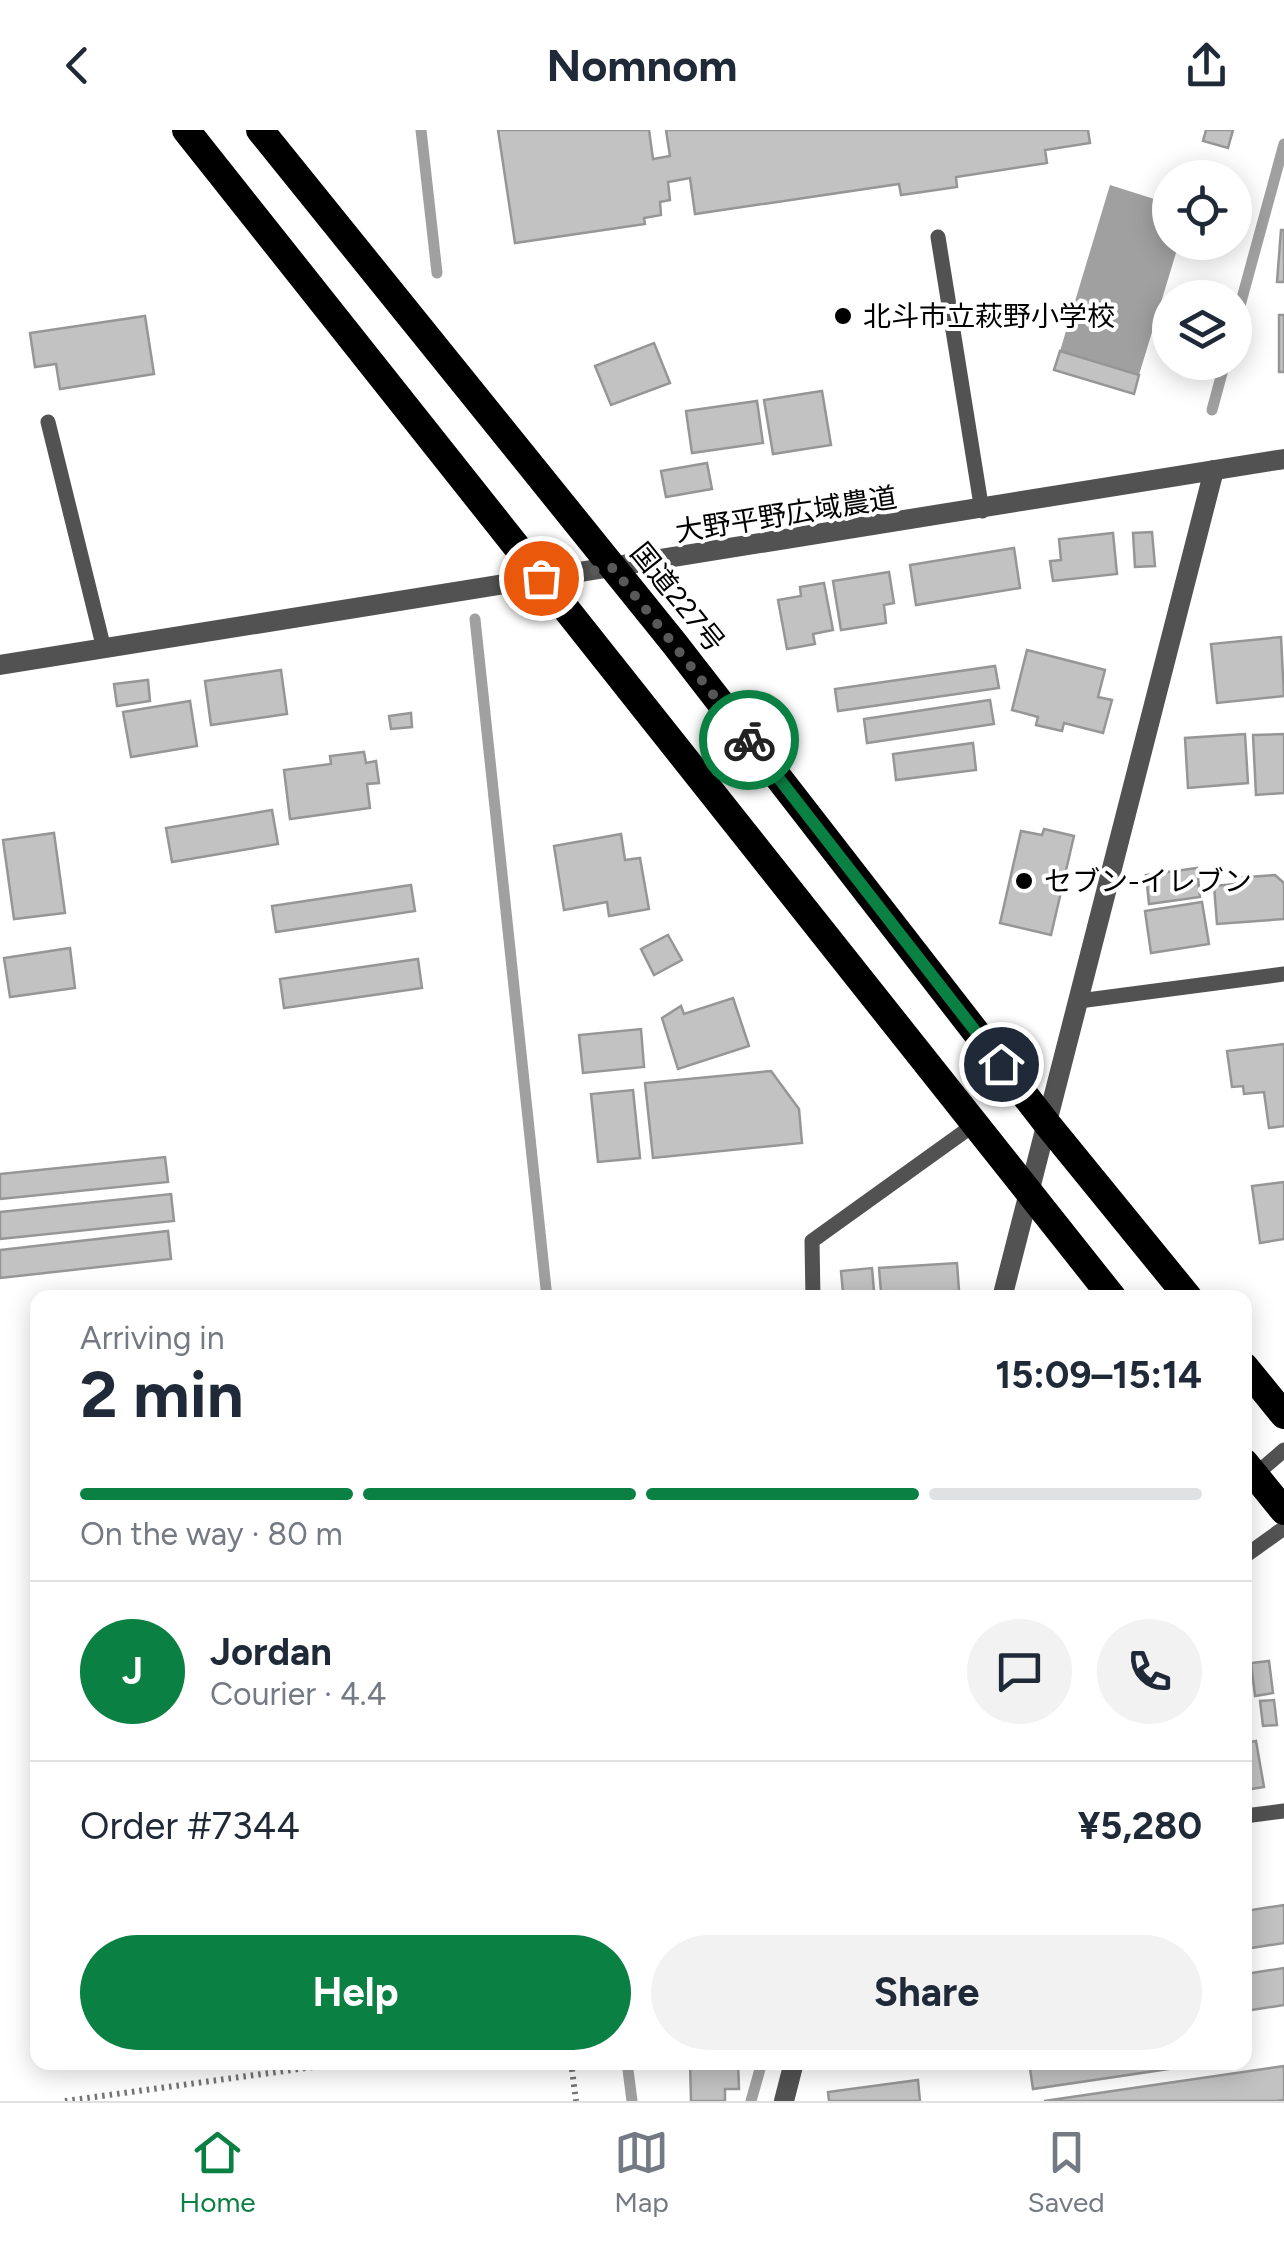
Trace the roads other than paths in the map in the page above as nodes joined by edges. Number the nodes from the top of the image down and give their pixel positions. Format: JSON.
{"nodes":[{"id":1,"x":186,"y":130,"type":"edge"},
{"id":2,"x":260,"y":130,"type":"edge"},
{"id":3,"x":938,"y":237,"type":"dead end"},
{"id":4,"x":48,"y":422,"type":"dead end"},
{"id":5,"x":1284,"y":459,"type":"edge"},
{"id":6,"x":1214,"y":470,"type":"junction"},
{"id":7,"x":982,"y":511,"type":"junction"},
{"id":8,"x":613,"y":568,"type":"junction"},
{"id":9,"x":541,"y":578,"type":"junction"},
{"id":10,"x":104,"y":649,"type":"junction"},
{"id":11,"x":0,"y":666,"type":"edge"},
{"id":12,"x":1284,"y":974,"type":"edge"},
{"id":13,"x":1080,"y":1001,"type":"junction"},
{"id":14,"x":975,"y":1124,"type":"junction"},
{"id":15,"x":1048,"y":1125,"type":"junction"},
{"id":16,"x":1030,"y":1194,"type":"junction"},
{"id":17,"x":813,"y":1290,"type":"edge"},
{"id":18,"x":1004,"y":1290,"type":"edge"},
{"id":19,"x":1107,"y":1290,"type":"edge"},
{"id":20,"x":1182,"y":1290,"type":"edge"},
{"id":21,"x":1252,"y":1375,"type":"edge"},
{"id":22,"x":1284,"y":1414,"type":"edge"},
{"id":23,"x":1284,"y":1450,"type":"edge"},
{"id":24,"x":1252,"y":1468,"type":"edge"},
{"id":25,"x":1252,"y":1471,"type":"edge"},
{"id":26,"x":1284,"y":1511,"type":"edge"},
{"id":27,"x":1284,"y":1528,"type":"edge"},
{"id":28,"x":1252,"y":1551,"type":"edge"},
{"id":29,"x":1284,"y":1810,"type":"edge"},
{"id":30,"x":1252,"y":1815,"type":"edge"},
{"id":31,"x":792,"y":2070,"type":"edge"},
{"id":32,"x":784,"y":2101,"type":"edge"}],
"edges":[{"from":1,"to":9,"type":"highway"},
{"from":2,"to":8,"type":"highway","name":"国道227号"},
{"from":3,"to":7,"type":"lane"},
{"from":4,"to":10,"type":"lane"},
{"from":5,"to":6,"type":"street","name":"大野平野広域農道"},
{"from":6,"to":7,"type":"street","name":"大野平野広域農道"},
{"from":6,"to":13,"type":"street"},
{"from":7,"to":8,"type":"street","name":"大野平野広域農道"},
{"from":8,"to":9,"type":"street","name":"大野平野広域農道"},
{"from":8,"to":15,"type":"highway","name":"国道227号"},
{"from":9,"to":10,"type":"street","name":"大野平野広域農道"},
{"from":9,"to":14,"type":"highway"},
{"from":10,"to":11,"type":"street","name":"大野平野広域農道"},
{"from":12,"to":13,"type":"lane"},
{"from":13,"to":15,"type":"street"},
{"from":14,"to":16,"type":"highway"},
{"from":14,"to":17,"type":"lane"},
{"from":15,"to":16,"type":"street"},
{"from":15,"to":20,"type":"highway","name":"国道227号"},
{"from":16,"to":18,"type":"street"},
{"from":16,"to":19,"type":"highway"},
{"from":21,"to":22,"type":"highway"},
{"from":23,"to":24,"type":"lane"},
{"from":25,"to":26,"type":"highway"},
{"from":27,"to":28,"type":"lane"},
{"from":29,"to":30,"type":"lane"},
{"from":31,"to":32,"type":"street"}]}
